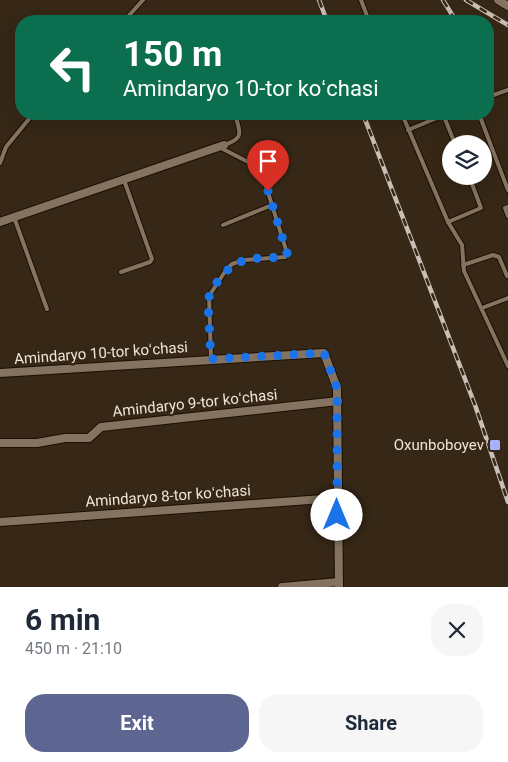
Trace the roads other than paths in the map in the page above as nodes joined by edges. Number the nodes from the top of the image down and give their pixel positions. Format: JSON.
{"nodes":[{"id":1,"x":143,"y":0,"type":"edge"},
{"id":2,"x":361,"y":0,"type":"edge"},
{"id":3,"x":498,"y":0,"type":"edge"},
{"id":4,"x":508,"y":6,"type":"edge"},
{"id":5,"x":129,"y":15,"type":"edge"},
{"id":6,"x":367,"y":15,"type":"edge"},
{"id":7,"x":508,"y":90,"type":"edge"},
{"id":8,"x":494,"y":95,"type":"edge"},
{"id":9,"x":28,"y":120,"type":"edge"},
{"id":10,"x":236,"y":120,"type":"edge"},
{"id":11,"x":404,"y":120,"type":"edge"},
{"id":12,"x":430,"y":120,"type":"edge"},
{"id":13,"x":446,"y":120,"type":"edge"},
{"id":14,"x":481,"y":120,"type":"edge"},
{"id":15,"x":408,"y":130,"type":"junction"},
{"id":16,"x":452,"y":135,"type":"edge"},
{"id":17,"x":222,"y":146,"type":"junction"},
{"id":18,"x":0,"y":163,"type":"edge"},
{"id":19,"x":124,"y":180,"type":"junction"},
{"id":20,"x":472,"y":185,"type":"edge"},
{"id":21,"x":508,"y":190,"type":"edge"},
{"id":22,"x":272,"y":205,"type":"junction"},
{"id":23,"x":508,"y":207,"type":"edge"},
{"id":24,"x":508,"y":216,"type":"edge"},
{"id":25,"x":14,"y":217,"type":"junction"},
{"id":26,"x":0,"y":222,"type":"edge"},
{"id":27,"x":448,"y":222,"type":"junction"},
{"id":28,"x":222,"y":225,"type":"dead end"},
{"id":29,"x":464,"y":265,"type":"junction"},
{"id":30,"x":120,"y":272,"type":"dead end"},
{"id":31,"x":507,"y":276,"type":"dead end"},
{"id":32,"x":508,"y":298,"type":"edge"},
{"id":33,"x":47,"y":308,"type":"dead end"},
{"id":34,"x":482,"y":308,"type":"junction"},
{"id":35,"x":211,"y":359,"type":"junction"},
{"id":36,"x":508,"y":366,"type":"edge"},
{"id":37,"x":0,"y":374,"type":"edge"},
{"id":38,"x":338,"y":401,"type":"junction"},
{"id":39,"x":0,"y":443,"type":"edge"},
{"id":40,"x":337,"y":498,"type":"junction"},
{"id":41,"x":0,"y":522,"type":"edge"},
{"id":42,"x":339,"y":585,"type":"edge"},
{"id":43,"x":282,"y":587,"type":"edge"}],
"edges":[{"from":1,"to":5,"type":"lane"},
{"from":2,"to":6,"type":"lane"},
{"from":3,"to":4,"type":"street"},
{"from":7,"to":8,"type":"lane"},
{"from":9,"to":18,"type":"lane"},
{"from":10,"to":17,"type":"lane"},
{"from":11,"to":15,"type":"lane"},
{"from":12,"to":15,"type":"lane"},
{"from":13,"to":16,"type":"lane"},
{"from":14,"to":21,"type":"lane"},
{"from":15,"to":27,"type":"lane"},
{"from":17,"to":19,"type":"street"},
{"from":17,"to":22,"type":"lane"},
{"from":19,"to":25,"type":"street"},
{"from":19,"to":30,"type":"lane"},
{"from":20,"to":27,"type":"lane"},
{"from":22,"to":28,"type":"lane"},
{"from":22,"to":35,"type":"lane"},
{"from":23,"to":24,"type":"lane"},
{"from":25,"to":26,"type":"street"},
{"from":25,"to":33,"type":"lane"},
{"from":27,"to":29,"type":"lane"},
{"from":29,"to":31,"type":"lane"},
{"from":29,"to":34,"type":"lane"},
{"from":32,"to":34,"type":"lane"},
{"from":34,"to":36,"type":"lane"},
{"from":35,"to":37,"type":"street","name":"Amindaryo 10-tor koʻchasi"},
{"from":35,"to":38,"type":"street","name":"Amindaryo 10-tor koʻchasi"},
{"from":38,"to":39,"type":"street","name":"Amindaryo 9-tor koʻchasi"},
{"from":38,"to":40,"type":"street"},
{"from":40,"to":41,"type":"street","name":"Amindaryo 8-tor koʻchasi"},
{"from":40,"to":42,"type":"street"},
{"from":42,"to":43,"type":"street"}]}
